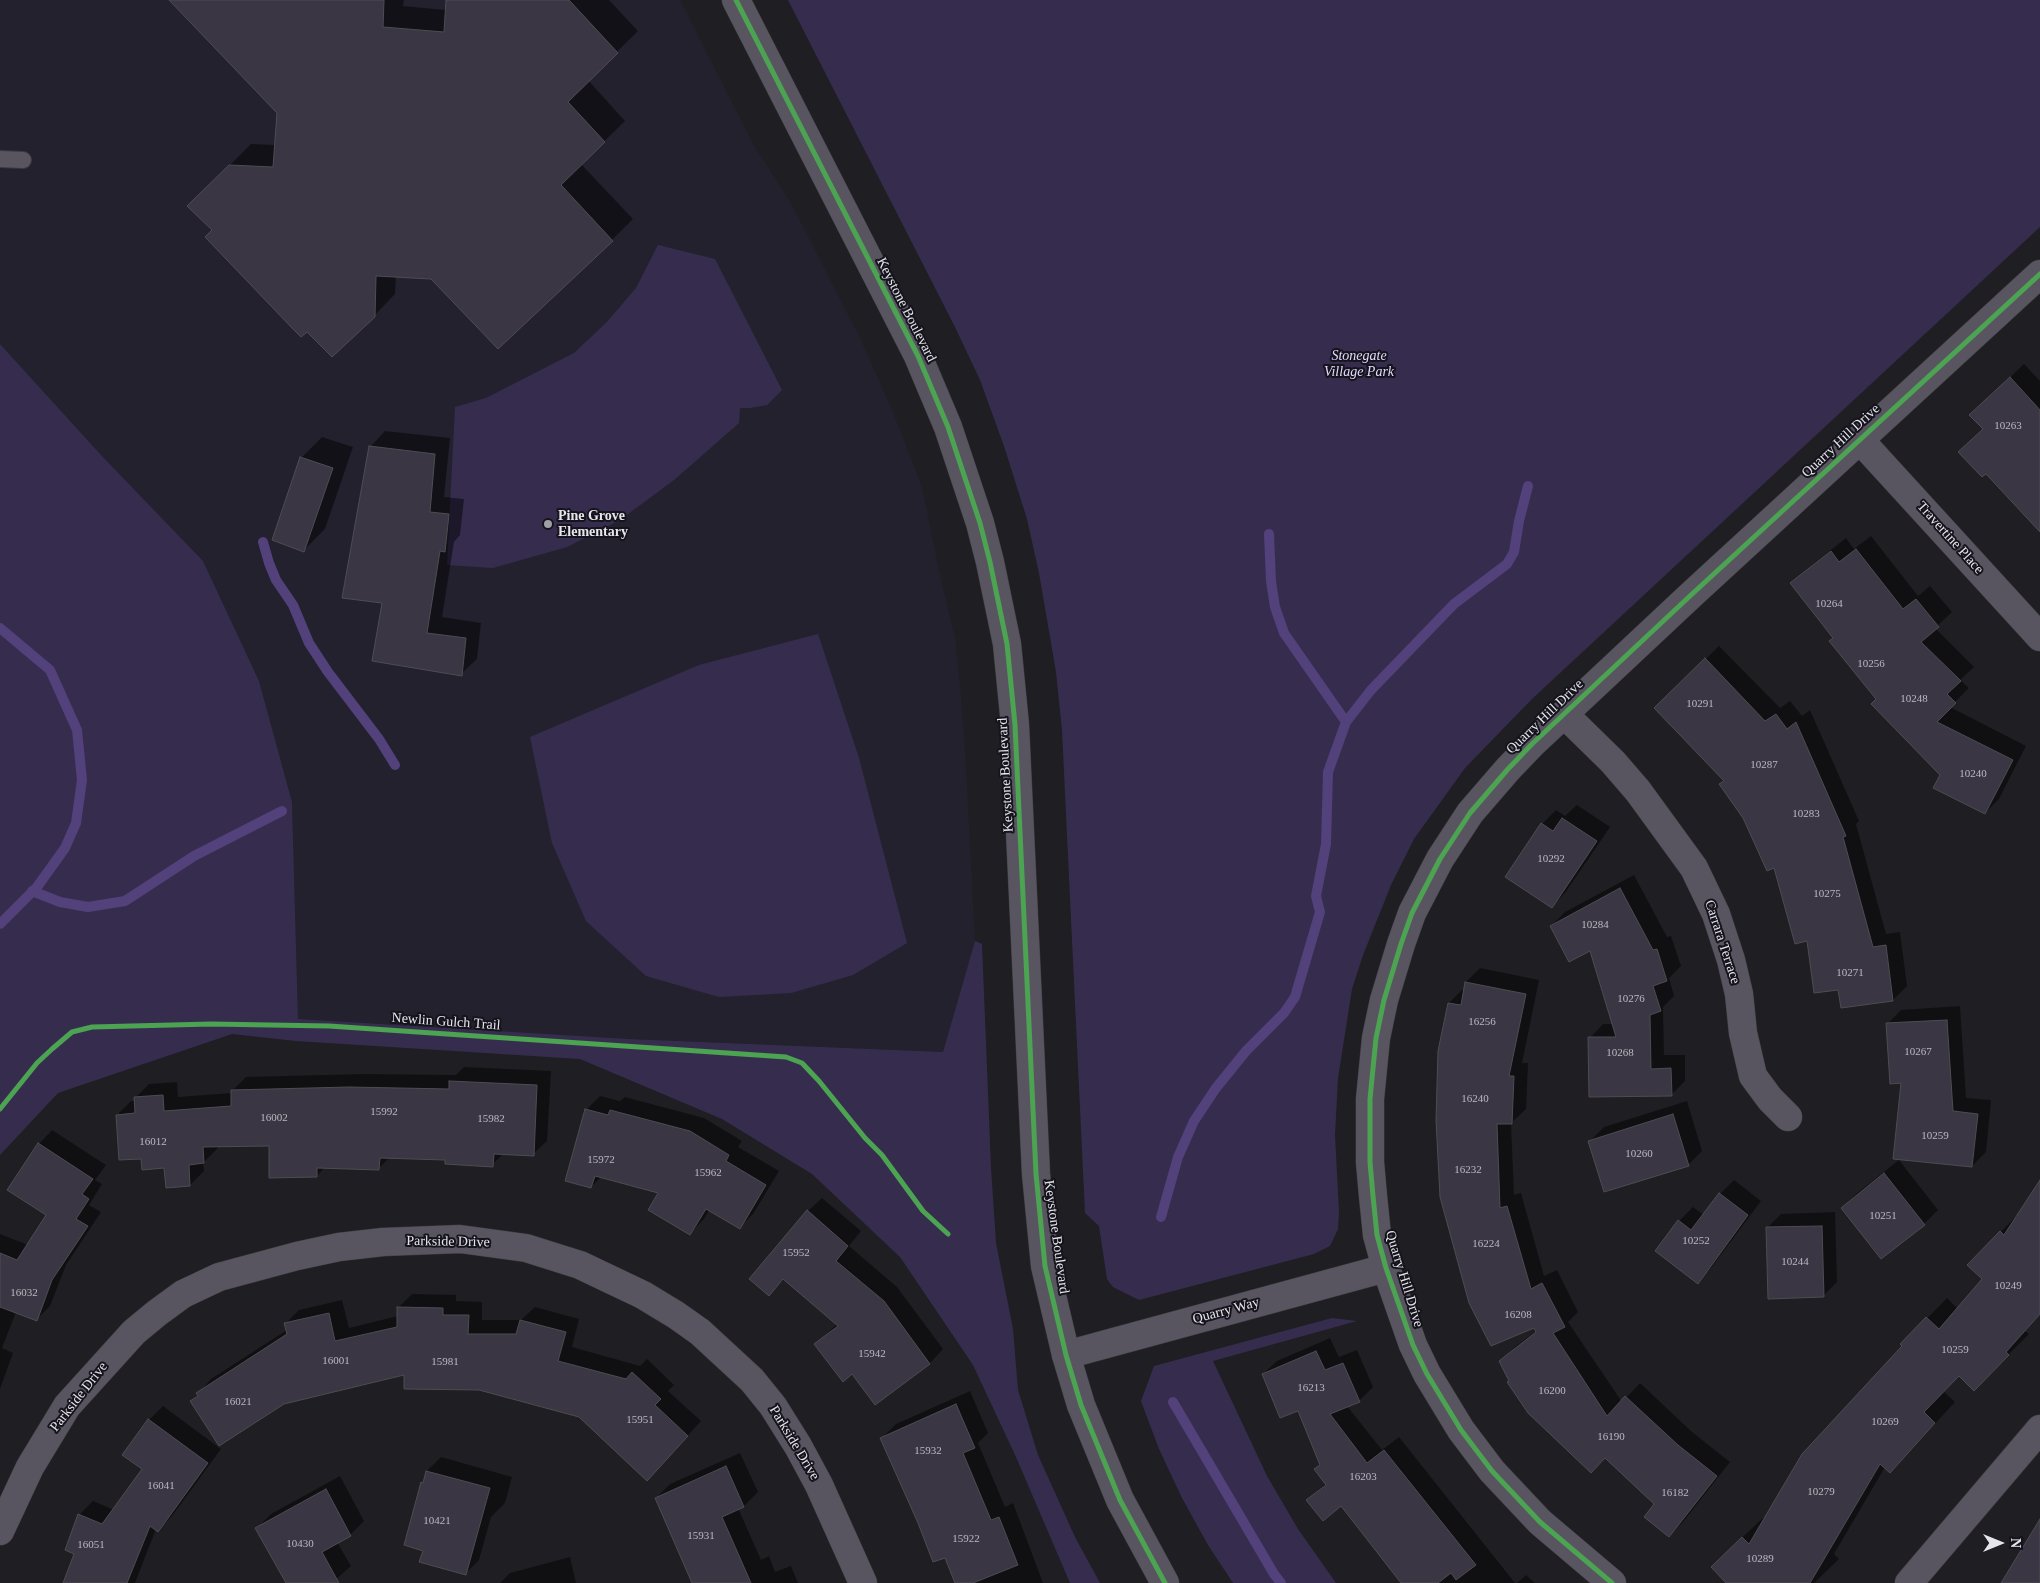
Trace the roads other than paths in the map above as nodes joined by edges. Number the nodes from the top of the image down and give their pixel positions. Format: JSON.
{"nodes":[{"id":1,"x":736,"y":0,"type":"edge"},
{"id":2,"x":0,"y":159,"type":"edge"},
{"id":3,"x":23,"y":160,"type":"dead end"},
{"id":4,"x":2040,"y":274,"type":"edge"},
{"id":5,"x":1859,"y":439,"type":"junction"},
{"id":6,"x":2040,"y":637,"type":"edge"},
{"id":7,"x":1564,"y":714,"type":"junction"},
{"id":8,"x":1788,"y":1117,"type":"dead end"},
{"id":9,"x":1386,"y":1268,"type":"junction"},
{"id":10,"x":1066,"y":1355,"type":"junction"},
{"id":11,"x":2040,"y":1429,"type":"edge"},
{"id":12,"x":0,"y":1531,"type":"edge"},
{"id":13,"x":863,"y":1583,"type":"edge"},
{"id":14,"x":1165,"y":1583,"type":"edge"},
{"id":15,"x":1612,"y":1583,"type":"edge"},
{"id":16,"x":1909,"y":1583,"type":"edge"}],
"edges":[{"from":1,"to":10,"type":"street","name":"Keystone Boulevard"},
{"from":2,"to":3,"type":"lane"},
{"from":4,"to":5,"type":"street","name":"Quarry Hill Drive"},
{"from":5,"to":6,"type":"street","name":"Travertine Place"},
{"from":5,"to":7,"type":"street","name":"Quarry Hill Drive"},
{"from":7,"to":8,"type":"street","name":"Carrara Terrace"},
{"from":7,"to":9,"type":"street","name":"Quarry Hill Drive"},
{"from":9,"to":10,"type":"street","name":"Quarry Way"},
{"from":9,"to":15,"type":"street","name":"Quarry Hill Drive"},
{"from":10,"to":14,"type":"street","name":"Keystone Boulevard"},
{"from":11,"to":16,"type":"street"},
{"from":12,"to":13,"type":"street","name":"Parkside Drive"}]}
